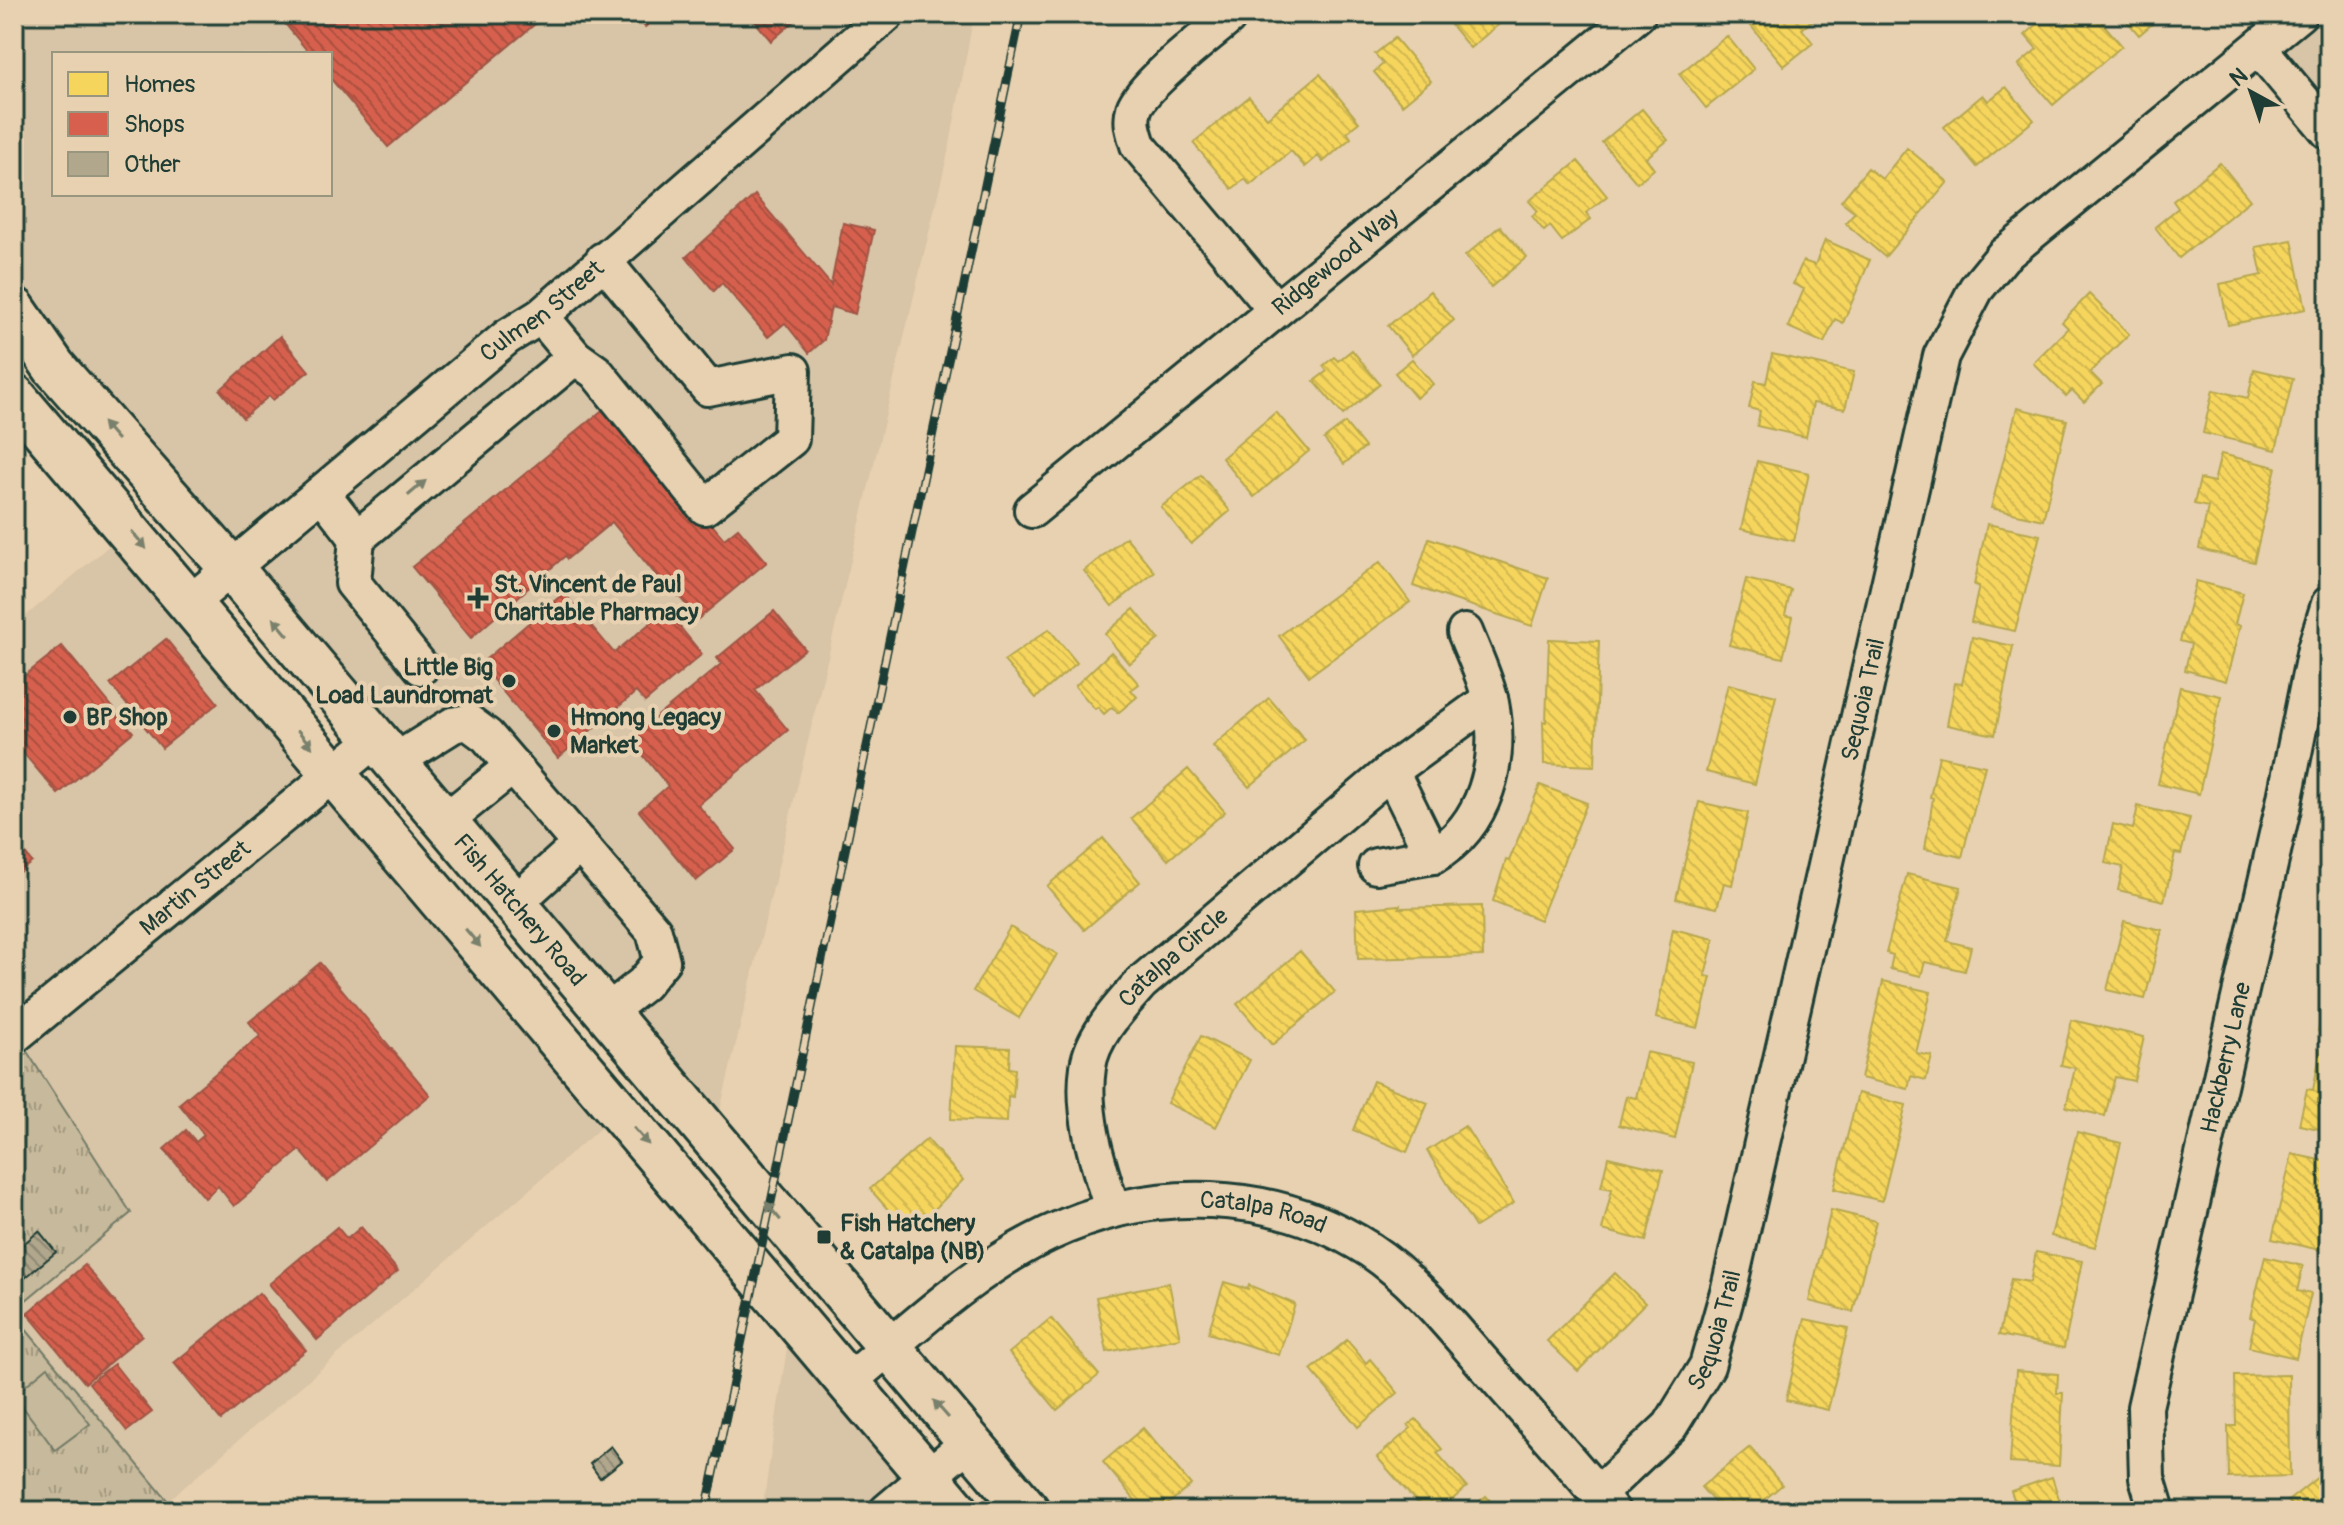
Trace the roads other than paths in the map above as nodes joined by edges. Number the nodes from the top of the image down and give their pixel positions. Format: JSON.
{"nodes":[{"id":1,"x":887,"y":14,"type":"edge"},
{"id":2,"x":1638,"y":14,"type":"edge"},
{"id":3,"x":2299,"y":14,"type":"edge"},
{"id":4,"x":1228,"y":18,"type":"dead end"},
{"id":5,"x":2259,"y":48,"type":"junction"},
{"id":6,"x":2329,"y":132,"type":"edge"},
{"id":7,"x":603,"y":260,"type":"junction"},
{"id":8,"x":14,"y":309,"type":"edge"},
{"id":9,"x":1276,"y":310,"type":"junction"},
{"id":10,"x":541,"y":316,"type":"junction"},
{"id":11,"x":575,"y":357,"type":"junction"},
{"id":12,"x":14,"y":396,"type":"edge"},
{"id":13,"x":322,"y":493,"type":"junction"},
{"id":14,"x":1032,"y":510,"type":"dead end"},
{"id":15,"x":357,"y":538,"type":"junction"},
{"id":16,"x":232,"y":569,"type":"junction"},
{"id":17,"x":191,"y":602,"type":"junction"},
{"id":18,"x":2329,"y":604,"type":"edge"},
{"id":19,"x":1465,"y":632,"type":"dead end"},
{"id":20,"x":421,"y":667,"type":"dead end"},
{"id":21,"x":1490,"y":699,"type":"junction"},
{"id":22,"x":385,"y":751,"type":"junction"},
{"id":23,"x":513,"y":766,"type":"junction"},
{"id":24,"x":1391,"y":771,"type":"junction"},
{"id":25,"x":334,"y":774,"type":"junction"},
{"id":26,"x":445,"y":821,"type":"junction"},
{"id":27,"x":580,"y":844,"type":"junction"},
{"id":28,"x":1433,"y":856,"type":"junction"},
{"id":29,"x":1376,"y":866,"type":"dead end"},
{"id":30,"x":514,"y":904,"type":"junction"},
{"id":31,"x":606,"y":1013,"type":"junction"},
{"id":32,"x":14,"y":1036,"type":"edge"},
{"id":33,"x":1112,"y":1208,"type":"junction"},
{"id":34,"x":889,"y":1348,"type":"junction"},
{"id":35,"x":849,"y":1381,"type":"junction"},
{"id":36,"x":969,"y":1442,"type":"junction"},
{"id":37,"x":928,"y":1476,"type":"junction"},
{"id":38,"x":1605,"y":1502,"type":"edge"},
{"id":39,"x":887,"y":1511,"type":"edge"},
{"id":40,"x":957,"y":1511,"type":"edge"},
{"id":41,"x":1028,"y":1511,"type":"edge"},
{"id":42,"x":2157,"y":1511,"type":"edge"}],
"edges":[{"from":1,"to":7,"type":"street","name":"Culmen Street"},
{"from":2,"to":9,"type":"street","name":"Ridgewood Way"},
{"from":3,"to":5,"type":"street","name":"Sequoia Trail"},
{"from":4,"to":9,"type":"street"},
{"from":5,"to":6,"type":"street"},
{"from":5,"to":38,"type":"street","name":"Sequoia Trail"},
{"from":7,"to":10,"type":"street","name":"Culmen Street"},
{"from":7,"to":11,"type":"street"},
{"from":16,"to":8,"type":"main road","name":"Fish Hatchery Road","one_way":true},
{"from":9,"to":14,"type":"street","name":"Ridgewood Way"},
{"from":10,"to":11,"type":"street"},
{"from":10,"to":13,"type":"street","name":"Culmen Street"},
{"from":15,"to":11,"type":"street","one_way":true},
{"from":12,"to":17,"type":"main road","one_way":true},
{"from":13,"to":15,"type":"street"},
{"from":13,"to":16,"type":"street","name":"Culmen Street"},
{"from":15,"to":20,"type":"street"},
{"from":16,"to":17,"type":"street","name":"Culmen Street"},
{"from":22,"to":16,"type":"main road","name":"Fish Hatchery Road","one_way":true},
{"from":17,"to":25,"type":"main road","one_way":true},
{"from":18,"to":42,"type":"street","name":"Hackberry Lane"},
{"from":19,"to":21,"type":"street"},
{"from":21,"to":24,"type":"street","name":"Catalpa Circle"},
{"from":21,"to":28,"type":"street"},
{"from":22,"to":23,"type":"street","name":"Martin Street"},
{"from":22,"to":25,"type":"street","name":"Martin Street"},
{"from":22,"to":26,"type":"main road","name":"Fish Hatchery Road"},
{"from":23,"to":26,"type":"street"},
{"from":23,"to":27,"type":"street"},
{"from":24,"to":28,"type":"street"},
{"from":24,"to":33,"type":"street","name":"Catalpa Circle"},
{"from":25,"to":32,"type":"street","name":"Martin Street"},
{"from":25,"to":35,"type":"main road","one_way":true},
{"from":26,"to":30,"type":"main road","name":"Fish Hatchery Road"},
{"from":27,"to":30,"type":"street"},
{"from":27,"to":31,"type":"street"},
{"from":28,"to":29,"type":"street"},
{"from":30,"to":31,"type":"main road","name":"Fish Hatchery Road"},
{"from":34,"to":31,"type":"main road","name":"Fish Hatchery Road","one_way":true},
{"from":33,"to":34,"type":"street","name":"Catalpa Road"},
{"from":33,"to":38,"type":"street","name":"Catalpa Road"},
{"from":34,"to":35,"type":"street","name":"Catalpa Road"},
{"from":36,"to":34,"type":"main road","name":"Fish Hatchery Road","one_way":true},
{"from":35,"to":37,"type":"main road"},
{"from":36,"to":37,"type":"street"},
{"from":36,"to":41,"type":"main road","name":"Fish Hatchery Road"},
{"from":37,"to":39,"type":"street"},
{"from":37,"to":40,"type":"main road"}]}
